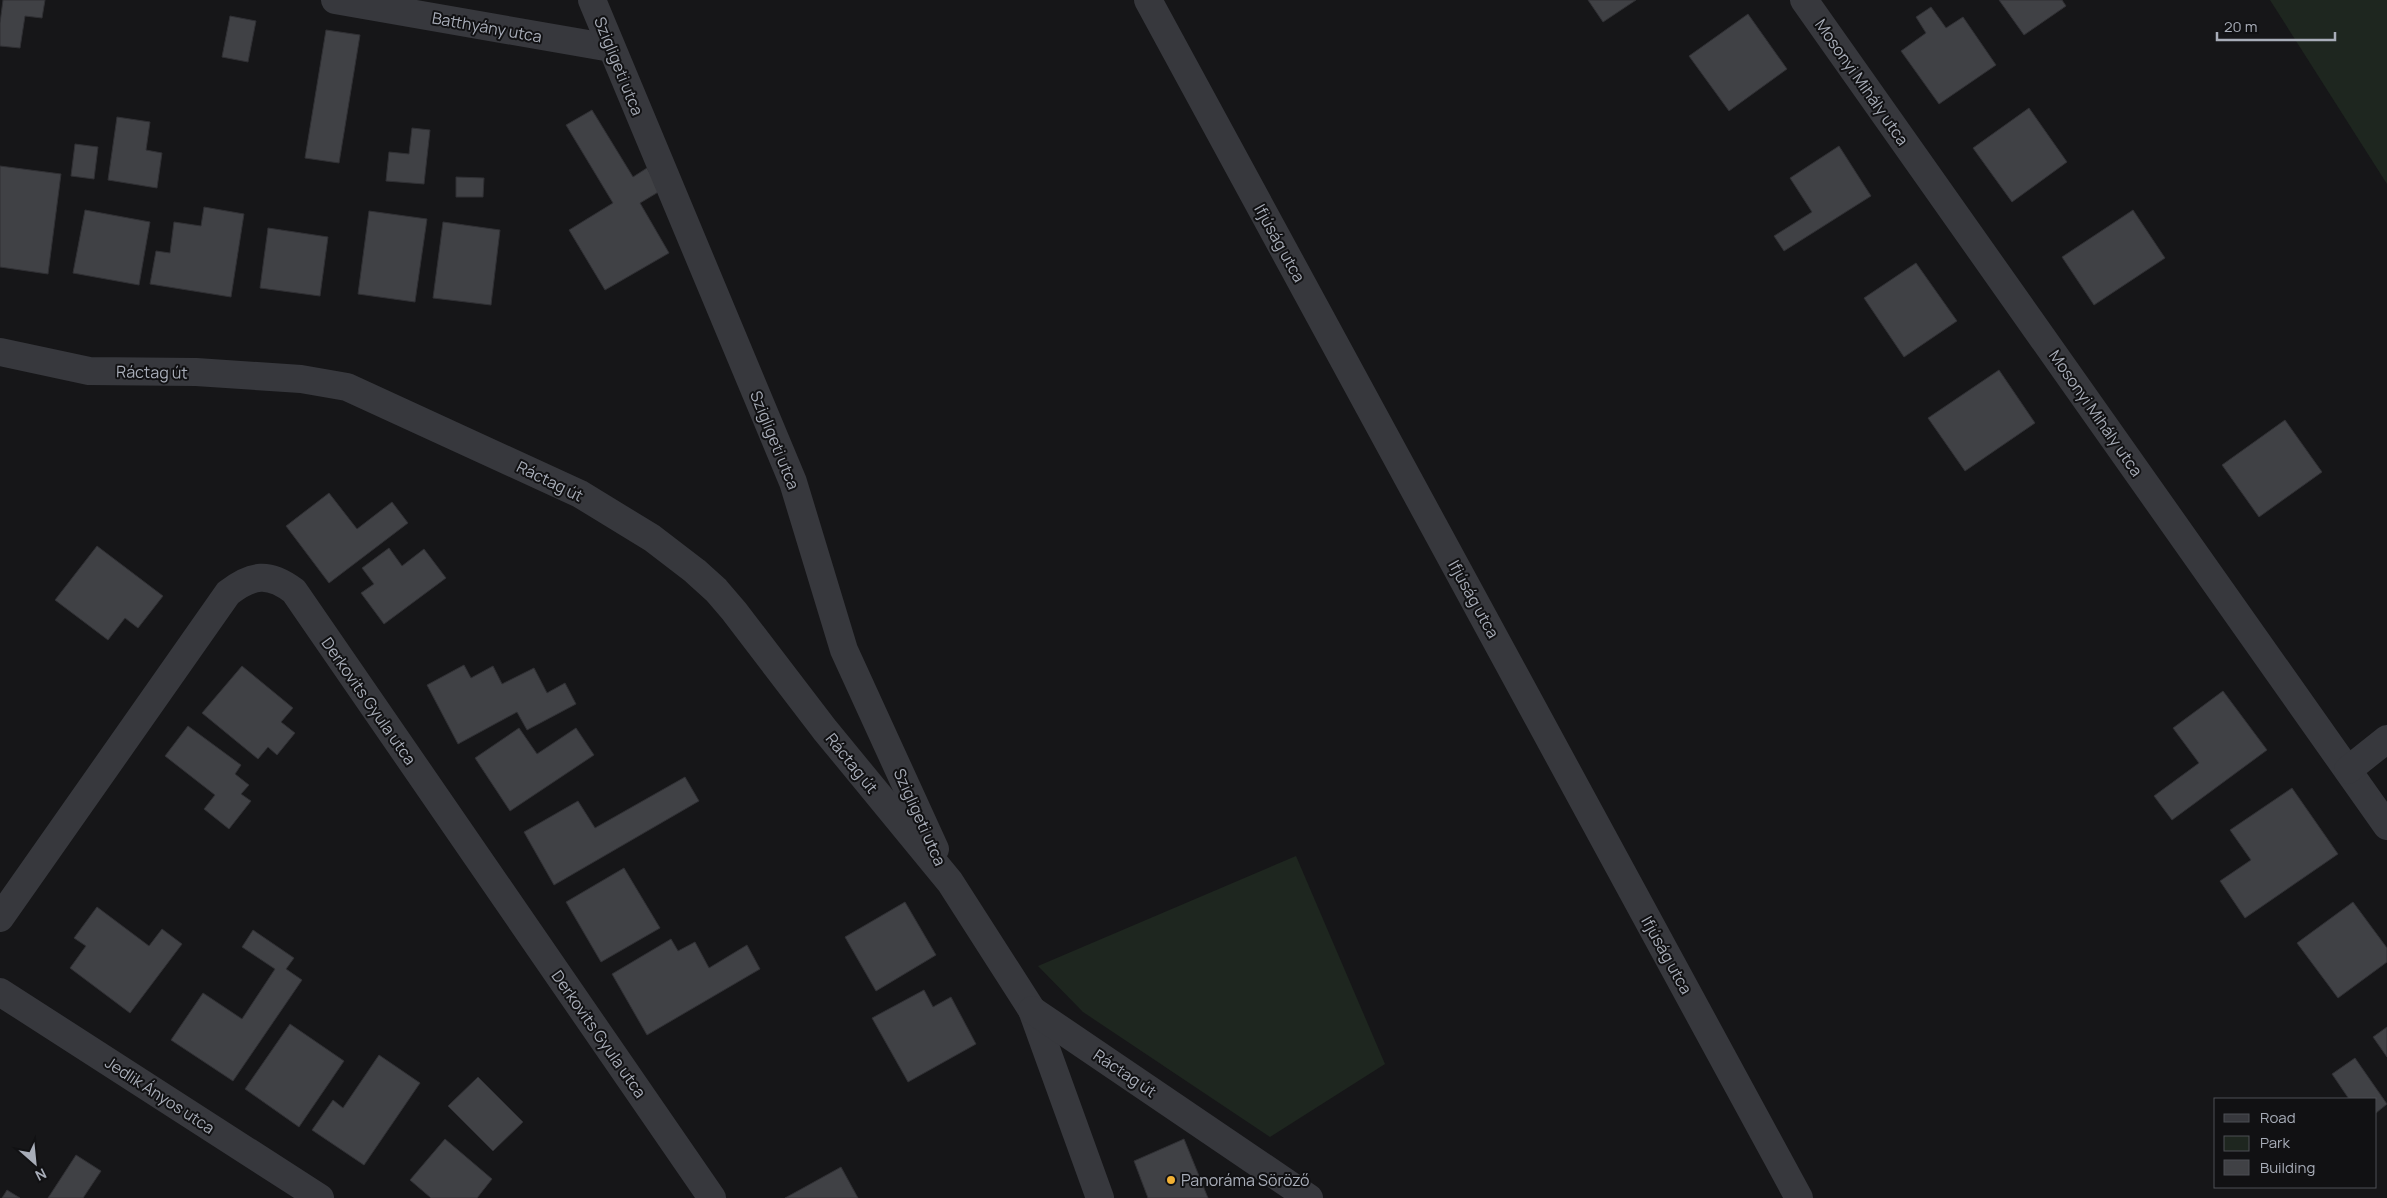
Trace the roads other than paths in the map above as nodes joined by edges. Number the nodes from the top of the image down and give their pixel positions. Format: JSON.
{"nodes":[{"id":1,"x":334,"y":0,"type":"edge"},
{"id":2,"x":592,"y":0,"type":"edge"},
{"id":3,"x":1148,"y":0,"type":"edge"},
{"id":4,"x":1804,"y":0,"type":"edge"},
{"id":5,"x":611,"y":48,"type":"junction"},
{"id":6,"x":0,"y":352,"type":"edge"},
{"id":7,"x":2387,"y":740,"type":"edge"},
{"id":8,"x":2348,"y":770,"type":"junction"},
{"id":9,"x":2387,"y":826,"type":"edge"},
{"id":10,"x":950,"y":882,"type":"junction"},
{"id":11,"x":0,"y":918,"type":"edge"},
{"id":12,"x":0,"y":992,"type":"edge"},
{"id":13,"x":1032,"y":1010,"type":"junction"},
{"id":14,"x":320,"y":1198,"type":"edge"},
{"id":15,"x":712,"y":1198,"type":"edge"},
{"id":16,"x":1100,"y":1198,"type":"edge"},
{"id":17,"x":1309,"y":1198,"type":"edge"},
{"id":18,"x":1799,"y":1198,"type":"edge"}],
"edges":[{"from":1,"to":5,"type":"street","name":"Batthyány utca"},
{"from":2,"to":5,"type":"street","name":"Szigligeti utca"},
{"from":3,"to":18,"type":"street","name":"Ifjúság utca"},
{"from":4,"to":8,"type":"street","name":"Mosonyi Mihály utca"},
{"from":5,"to":10,"type":"street","name":"Szigligeti utca"},
{"from":6,"to":10,"type":"street","name":"Ráctag út"},
{"from":7,"to":8,"type":"street"},
{"from":8,"to":9,"type":"street","name":"Mosonyi Mihály utca"},
{"from":10,"to":13,"type":"street"},
{"from":11,"to":15,"type":"street","name":"Derkovits Gyula utca"},
{"from":12,"to":14,"type":"street","name":"Jedlik Ányos utca"},
{"from":13,"to":16,"type":"street"},
{"from":13,"to":17,"type":"street","name":"Ráctag út"}]}
